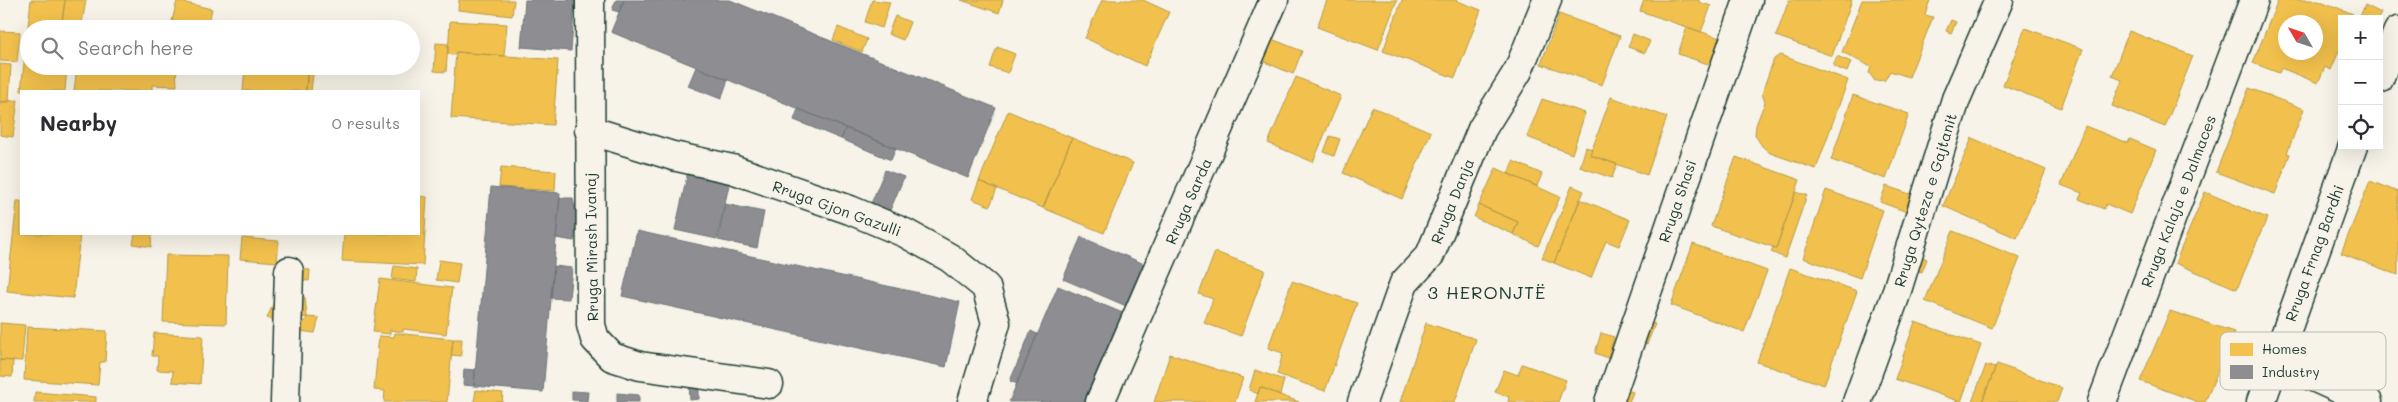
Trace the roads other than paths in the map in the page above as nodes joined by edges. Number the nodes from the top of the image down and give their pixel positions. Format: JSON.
{"nodes":[{"id":1,"x":590,"y":0,"type":"edge"},
{"id":2,"x":1274,"y":0,"type":"edge"},
{"id":3,"x":1547,"y":0,"type":"edge"},
{"id":4,"x":1748,"y":0,"type":"edge"},
{"id":5,"x":1999,"y":0,"type":"edge"},
{"id":6,"x":2254,"y":0,"type":"edge"},
{"id":7,"x":2398,"y":31,"type":"edge"},
{"id":8,"x":2383,"y":69,"type":"edge"},
{"id":9,"x":589,"y":130,"type":"junction"},
{"id":10,"x":2352,"y":150,"type":"edge"},
{"id":11,"x":289,"y":271,"type":"dead end"},
{"id":12,"x":2286,"y":332,"type":"edge"},
{"id":13,"x":769,"y":384,"type":"dead end"},
{"id":14,"x":2265,"y":390,"type":"edge"},
{"id":15,"x":2342,"y":390,"type":"edge"},
{"id":16,"x":285,"y":402,"type":"edge"},
{"id":17,"x":972,"y":402,"type":"edge"},
{"id":18,"x":1100,"y":402,"type":"edge"},
{"id":19,"x":1362,"y":402,"type":"edge"},
{"id":20,"x":1608,"y":402,"type":"edge"},
{"id":21,"x":1857,"y":402,"type":"edge"},
{"id":22,"x":2102,"y":402,"type":"edge"},
{"id":23,"x":2261,"y":402,"type":"edge"},
{"id":24,"x":2368,"y":402,"type":"edge"}],
"edges":[{"from":1,"to":9,"type":"street","name":"Rruga Mirash Ivanaj"},
{"from":2,"to":18,"type":"street","name":"Rruga Sarda"},
{"from":3,"to":19,"type":"street","name":"Rruga Danja"},
{"from":4,"to":20,"type":"street","name":"Rruga Shasi"},
{"from":5,"to":21,"type":"street","name":"Rruga Qyteza e Gajtanit"},
{"from":6,"to":22,"type":"street","name":"Rruga Kalaja e Dalmaces"},
{"from":7,"to":8,"type":"street"},
{"from":9,"to":13,"type":"street","name":"Rruga Mirash Ivanaj"},
{"from":9,"to":17,"type":"street","name":"Rruga Gjon Gazulli"},
{"from":10,"to":12,"type":"street","name":"Rruga Frnag Bardhi"},
{"from":11,"to":16,"type":"street"},
{"from":14,"to":23,"type":"street","name":"Rruga Frnag Bardhi"},
{"from":15,"to":24,"type":"street"}]}
